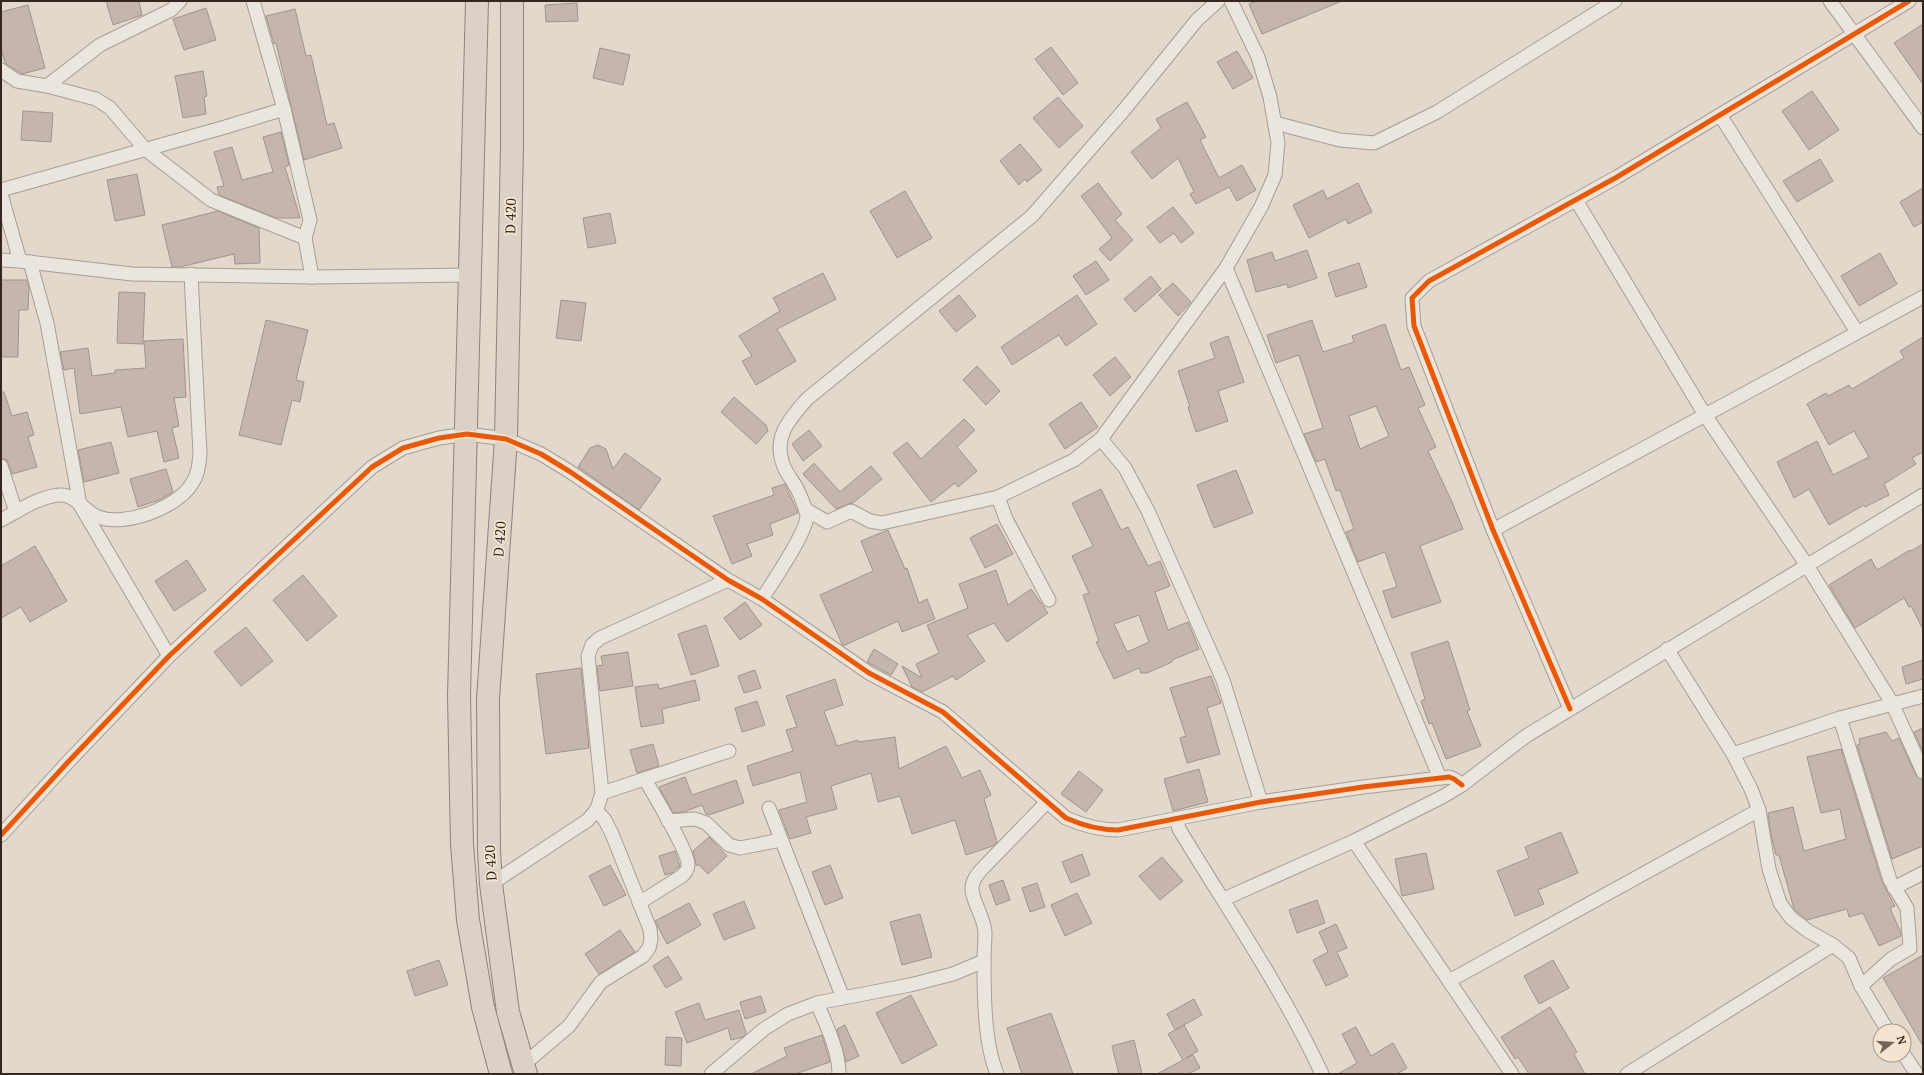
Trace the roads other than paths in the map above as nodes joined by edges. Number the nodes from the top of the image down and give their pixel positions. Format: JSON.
{"nodes":[{"id":1,"x":180,"y":1,"type":"edge"},
{"id":2,"x":253,"y":1,"type":"edge"},
{"id":3,"x":477,"y":1,"type":"edge"},
{"id":4,"x":512,"y":1,"type":"edge"},
{"id":5,"x":1218,"y":1,"type":"edge"},
{"id":6,"x":1231,"y":1,"type":"edge"},
{"id":7,"x":1615,"y":1,"type":"edge"},
{"id":8,"x":1830,"y":1,"type":"edge"},
{"id":9,"x":1909,"y":1,"type":"edge"},
{"id":10,"x":1854,"y":34,"type":"junction"},
{"id":11,"x":1,"y":70,"type":"edge"},
{"id":12,"x":47,"y":86,"type":"junction"},
{"id":13,"x":284,"y":109,"type":"junction"},
{"id":14,"x":1720,"y":115,"type":"junction"},
{"id":15,"x":1275,"y":123,"type":"junction"},
{"id":16,"x":1923,"y":128,"type":"edge"},
{"id":17,"x":144,"y":149,"type":"junction"},
{"id":18,"x":1,"y":190,"type":"edge"},
{"id":19,"x":1,"y":194,"type":"edge"},
{"id":20,"x":1576,"y":200,"type":"junction"},
{"id":21,"x":305,"y":238,"type":"junction"},
{"id":22,"x":1,"y":260,"type":"edge"},
{"id":23,"x":25,"y":261,"type":"junction"},
{"id":24,"x":1226,"y":268,"type":"junction"},
{"id":25,"x":191,"y":274,"type":"junction"},
{"id":26,"x":471,"y":275,"type":"junction"},
{"id":27,"x":312,"y":277,"type":"junction"},
{"id":28,"x":1923,"y":297,"type":"edge"},
{"id":29,"x":1858,"y":332,"type":"junction"},
{"id":30,"x":1705,"y":415,"type":"junction"},
{"id":31,"x":467,"y":434,"type":"junction"},
{"id":32,"x":506,"y":439,"type":"junction"},
{"id":33,"x":1101,"y":439,"type":"junction"},
{"id":34,"x":1,"y":466,"type":"edge"},
{"id":35,"x":1923,"y":495,"type":"edge"},
{"id":36,"x":998,"y":498,"type":"junction"},
{"id":37,"x":80,"y":504,"type":"junction"},
{"id":38,"x":805,"y":509,"type":"junction"},
{"id":39,"x":16,"y":512,"type":"junction"},
{"id":40,"x":1,"y":520,"type":"edge"},
{"id":41,"x":1493,"y":530,"type":"junction"},
{"id":42,"x":1806,"y":564,"type":"junction"},
{"id":43,"x":728,"y":580,"type":"junction"},
{"id":44,"x":762,"y":599,"type":"junction"},
{"id":45,"x":1049,"y":600,"type":"dead end"},
{"id":46,"x":1667,"y":649,"type":"junction"},
{"id":47,"x":169,"y":656,"type":"junction"},
{"id":48,"x":1923,"y":696,"type":"edge"},
{"id":49,"x":1892,"y":704,"type":"junction"},
{"id":50,"x":1570,"y":709,"type":"junction"},
{"id":51,"x":1840,"y":718,"type":"junction"},
{"id":52,"x":729,"y":751,"type":"dead end"},
{"id":53,"x":1733,"y":754,"type":"junction"},
{"id":54,"x":1923,"y":772,"type":"edge"},
{"id":55,"x":1440,"y":778,"type":"junction"},
{"id":56,"x":645,"y":779,"type":"junction"},
{"id":57,"x":1462,"y":785,"type":"junction"},
{"id":58,"x":602,"y":793,"type":"junction"},
{"id":59,"x":1047,"y":802,"type":"junction"},
{"id":60,"x":1261,"y":802,"type":"junction"},
{"id":61,"x":769,"y":808,"type":"dead end"},
{"id":62,"x":596,"y":810,"type":"junction"},
{"id":63,"x":1759,"y":810,"type":"junction"},
{"id":64,"x":1176,"y":820,"type":"junction"},
{"id":65,"x":668,"y":821,"type":"junction"},
{"id":66,"x":1,"y":835,"type":"edge"},
{"id":67,"x":781,"y":840,"type":"junction"},
{"id":68,"x":1354,"y":841,"type":"junction"},
{"id":69,"x":1923,"y":873,"type":"edge"},
{"id":70,"x":491,"y":884,"type":"junction"},
{"id":71,"x":1894,"y":888,"type":"junction"},
{"id":72,"x":1224,"y":899,"type":"junction"},
{"id":73,"x":639,"y":903,"type":"junction"},
{"id":74,"x":1833,"y":945,"type":"junction"},
{"id":75,"x":984,"y":961,"type":"junction"},
{"id":76,"x":1449,"y":981,"type":"junction"},
{"id":77,"x":1861,"y":986,"type":"junction"},
{"id":78,"x":843,"y":998,"type":"junction"},
{"id":79,"x":817,"y":1003,"type":"junction"},
{"id":80,"x":1883,"y":1023,"type":"edge"},
{"id":81,"x":1910,"y":1063,"type":"edge"},
{"id":82,"x":525,"y":1069,"type":"edge"},
{"id":83,"x":501,"y":1074,"type":"edge"},
{"id":84,"x":711,"y":1074,"type":"edge"},
{"id":85,"x":839,"y":1074,"type":"edge"},
{"id":86,"x":997,"y":1074,"type":"edge"},
{"id":87,"x":1322,"y":1074,"type":"edge"},
{"id":88,"x":1512,"y":1074,"type":"edge"},
{"id":89,"x":1627,"y":1074,"type":"edge"},
{"id":90,"x":1918,"y":1074,"type":"edge"}],
"edges":[{"from":1,"to":12,"type":"street"},
{"from":2,"to":13,"type":"street"},
{"from":3,"to":26,"type":"highway"},
{"from":4,"to":32,"type":"highway","name":"D 420"},
{"from":5,"to":38,"type":"street"},
{"from":6,"to":15,"type":"street"},
{"from":7,"to":15,"type":"street"},
{"from":8,"to":10,"type":"street"},
{"from":9,"to":10,"type":"street"},
{"from":10,"to":14,"type":"street"},
{"from":10,"to":16,"type":"street"},
{"from":11,"to":12,"type":"street"},
{"from":12,"to":17,"type":"street"},
{"from":13,"to":17,"type":"street"},
{"from":13,"to":21,"type":"street"},
{"from":14,"to":20,"type":"street"},
{"from":14,"to":29,"type":"street"},
{"from":15,"to":24,"type":"street"},
{"from":17,"to":18,"type":"street"},
{"from":17,"to":21,"type":"street"},
{"from":19,"to":23,"type":"street"},
{"from":20,"to":30,"type":"street"},
{"from":20,"to":41,"type":"street"},
{"from":21,"to":27,"type":"street"},
{"from":22,"to":23,"type":"street"},
{"from":23,"to":25,"type":"street"},
{"from":23,"to":37,"type":"street"},
{"from":24,"to":33,"type":"street"},
{"from":24,"to":55,"type":"street"},
{"from":25,"to":27,"type":"street"},
{"from":25,"to":37,"type":"street"},
{"from":26,"to":27,"type":"street"},
{"from":26,"to":31,"type":"highway"},
{"from":28,"to":29,"type":"street"},
{"from":29,"to":30,"type":"street"},
{"from":30,"to":41,"type":"street"},
{"from":30,"to":42,"type":"street"},
{"from":31,"to":32,"type":"street"},
{"from":31,"to":47,"type":"street"},
{"from":31,"to":83,"type":"highway"},
{"from":32,"to":43,"type":"street"},
{"from":32,"to":70,"type":"highway","name":"D 420"},
{"from":33,"to":36,"type":"street"},
{"from":33,"to":60,"type":"street"},
{"from":34,"to":39,"type":"street"},
{"from":35,"to":42,"type":"street"},
{"from":36,"to":38,"type":"street"},
{"from":36,"to":45,"type":"street"},
{"from":37,"to":39,"type":"street"},
{"from":37,"to":47,"type":"street"},
{"from":38,"to":44,"type":"street"},
{"from":39,"to":40,"type":"street"},
{"from":41,"to":50,"type":"street"},
{"from":42,"to":46,"type":"street"},
{"from":42,"to":49,"type":"street"},
{"from":43,"to":44,"type":"street"},
{"from":43,"to":58,"type":"street"},
{"from":44,"to":59,"type":"street"},
{"from":46,"to":50,"type":"street"},
{"from":46,"to":53,"type":"street"},
{"from":47,"to":66,"type":"street"},
{"from":48,"to":49,"type":"street"},
{"from":49,"to":51,"type":"street"},
{"from":49,"to":54,"type":"street"},
{"from":50,"to":57,"type":"street"},
{"from":51,"to":53,"type":"street"},
{"from":51,"to":71,"type":"street"},
{"from":52,"to":56,"type":"street"},
{"from":53,"to":63,"type":"street"},
{"from":55,"to":57,"type":"street"},
{"from":55,"to":60,"type":"street"},
{"from":56,"to":58,"type":"street"},
{"from":56,"to":65,"type":"street"},
{"from":57,"to":68,"type":"street"},
{"from":58,"to":62,"type":"street"},
{"from":59,"to":64,"type":"street"},
{"from":59,"to":75,"type":"street"},
{"from":60,"to":64,"type":"street"},
{"from":61,"to":67,"type":"street"},
{"from":62,"to":70,"type":"street"},
{"from":62,"to":73,"type":"street"},
{"from":63,"to":74,"type":"street"},
{"from":63,"to":76,"type":"street"},
{"from":64,"to":72,"type":"street"},
{"from":65,"to":67,"type":"street"},
{"from":65,"to":73,"type":"street"},
{"from":67,"to":78,"type":"street"},
{"from":68,"to":72,"type":"street"},
{"from":68,"to":76,"type":"street"},
{"from":69,"to":71,"type":"street"},
{"from":70,"to":82,"type":"highway","name":"D 420"},
{"from":71,"to":77,"type":"street"},
{"from":72,"to":87,"type":"street"},
{"from":73,"to":82,"type":"street"},
{"from":74,"to":77,"type":"street"},
{"from":74,"to":89,"type":"street"},
{"from":75,"to":78,"type":"street"},
{"from":75,"to":86,"type":"street"},
{"from":76,"to":88,"type":"street"},
{"from":77,"to":80,"type":"street"},
{"from":78,"to":79,"type":"street"},
{"from":79,"to":84,"type":"street"},
{"from":79,"to":85,"type":"street"},
{"from":81,"to":90,"type":"street"}]}
